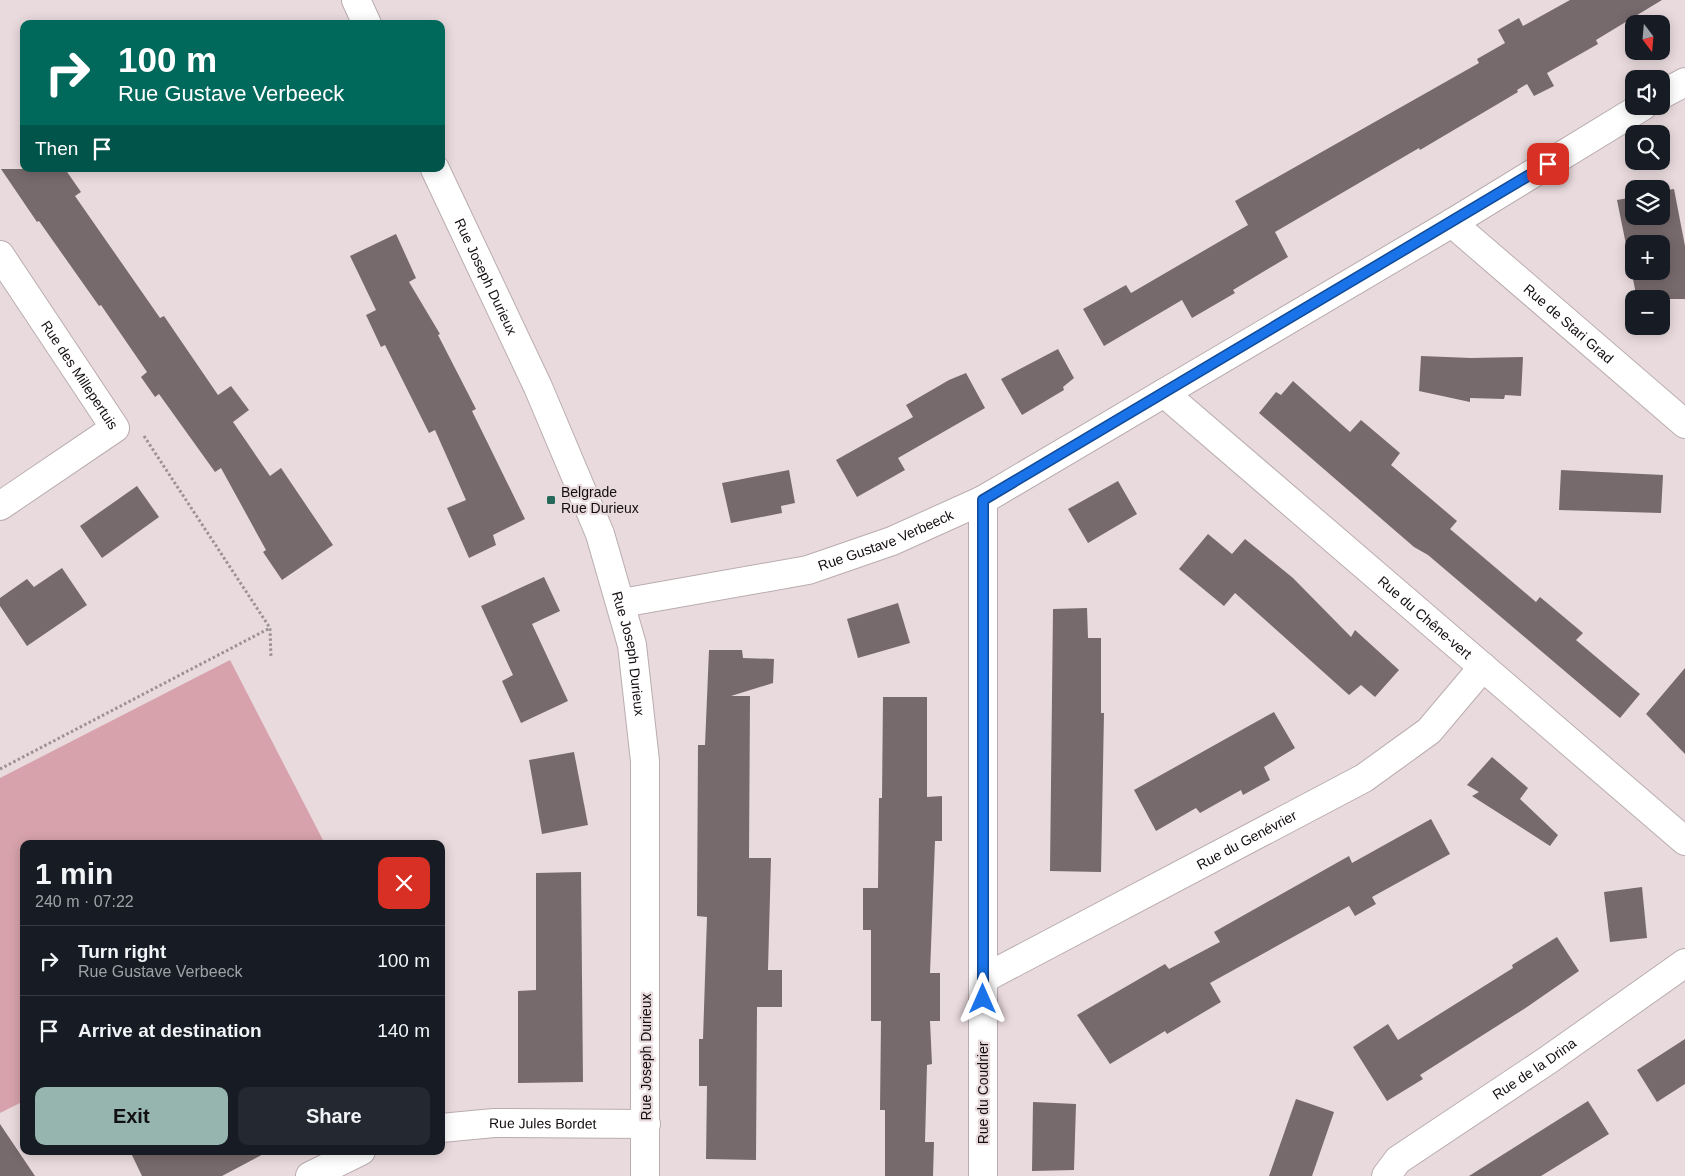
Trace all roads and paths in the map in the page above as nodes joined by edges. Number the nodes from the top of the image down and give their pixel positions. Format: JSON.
{"nodes":[{"id":1,"x":356,"y":0,"type":"edge"},
{"id":2,"x":365,"y":20,"type":"edge"},
{"id":3,"x":1685,"y":82,"type":"edge"},
{"id":4,"x":1670,"y":90,"type":"edge"},
{"id":5,"x":1628,"y":115,"type":"edge"},
{"id":6,"x":436,"y":172,"type":"edge"},
{"id":7,"x":1452,"y":223,"type":"junction"},
{"id":8,"x":0,"y":255,"type":"edge"},
{"id":9,"x":1164,"y":393,"type":"junction"},
{"id":10,"x":1685,"y":424,"type":"edge"},
{"id":11,"x":115,"y":428,"type":"junction"},
{"id":12,"x":983,"y":500,"type":"junction"},
{"id":13,"x":0,"y":506,"type":"edge"},
{"id":14,"x":622,"y":603,"type":"junction"},
{"id":15,"x":270,"y":628,"type":"junction"},
{"id":16,"x":271,"y":658,"type":"dead end"},
{"id":17,"x":1483,"y":667,"type":"junction"},
{"id":18,"x":0,"y":769,"type":"edge"},
{"id":19,"x":1685,"y":841,"type":"edge"},
{"id":20,"x":1685,"y":964,"type":"edge"},
{"id":21,"x":983,"y":979,"type":"junction"},
{"id":22,"x":646,"y":1124,"type":"junction"},
{"id":23,"x":445,"y":1128,"type":"edge"},
{"id":24,"x":353,"y":1155,"type":"edge"},
{"id":25,"x":310,"y":1176,"type":"edge"},
{"id":26,"x":645,"y":1176,"type":"edge"},
{"id":27,"x":983,"y":1176,"type":"edge"},
{"id":28,"x":1386,"y":1176,"type":"edge"}],
"edges":[{"from":1,"to":2,"type":"street"},
{"from":3,"to":4,"type":"street"},
{"from":5,"to":7,"type":"street","name":"Rue Gustave Verbeeck"},
{"from":6,"to":14,"type":"street","name":"Rue Joseph Durieux"},
{"from":7,"to":9,"type":"street","name":"Rue Gustave Verbeeck"},
{"from":7,"to":10,"type":"street","name":"Rue de Stari Grad"},
{"from":8,"to":11,"type":"street","name":"Rue des Millepertuis"},
{"from":9,"to":12,"type":"street","name":"Rue Gustave Verbeeck"},
{"from":9,"to":17,"type":"street","name":"Rue du Chêne-vert"},
{"from":11,"to":13,"type":"street","name":"Rue des Millepertuis"},
{"from":11,"to":15,"type":"path"},
{"from":12,"to":14,"type":"street","name":"Rue Gustave Verbeeck"},
{"from":12,"to":21,"type":"street","name":"Rue du Coudrier"},
{"from":14,"to":22,"type":"street","name":"Rue Joseph Durieux"},
{"from":15,"to":16,"type":"path"},
{"from":15,"to":18,"type":"path"},
{"from":17,"to":19,"type":"street","name":"Rue du Chêne-vert"},
{"from":17,"to":21,"type":"street","name":"Rue du Genévrier"},
{"from":20,"to":28,"type":"street","name":"Rue de la Drina"},
{"from":21,"to":27,"type":"street","name":"Rue du Coudrier"},
{"from":22,"to":23,"type":"street","name":"Rue Jules Bordet"},
{"from":22,"to":26,"type":"street","name":"Rue Joseph Durieux"},
{"from":24,"to":25,"type":"street"}]}
